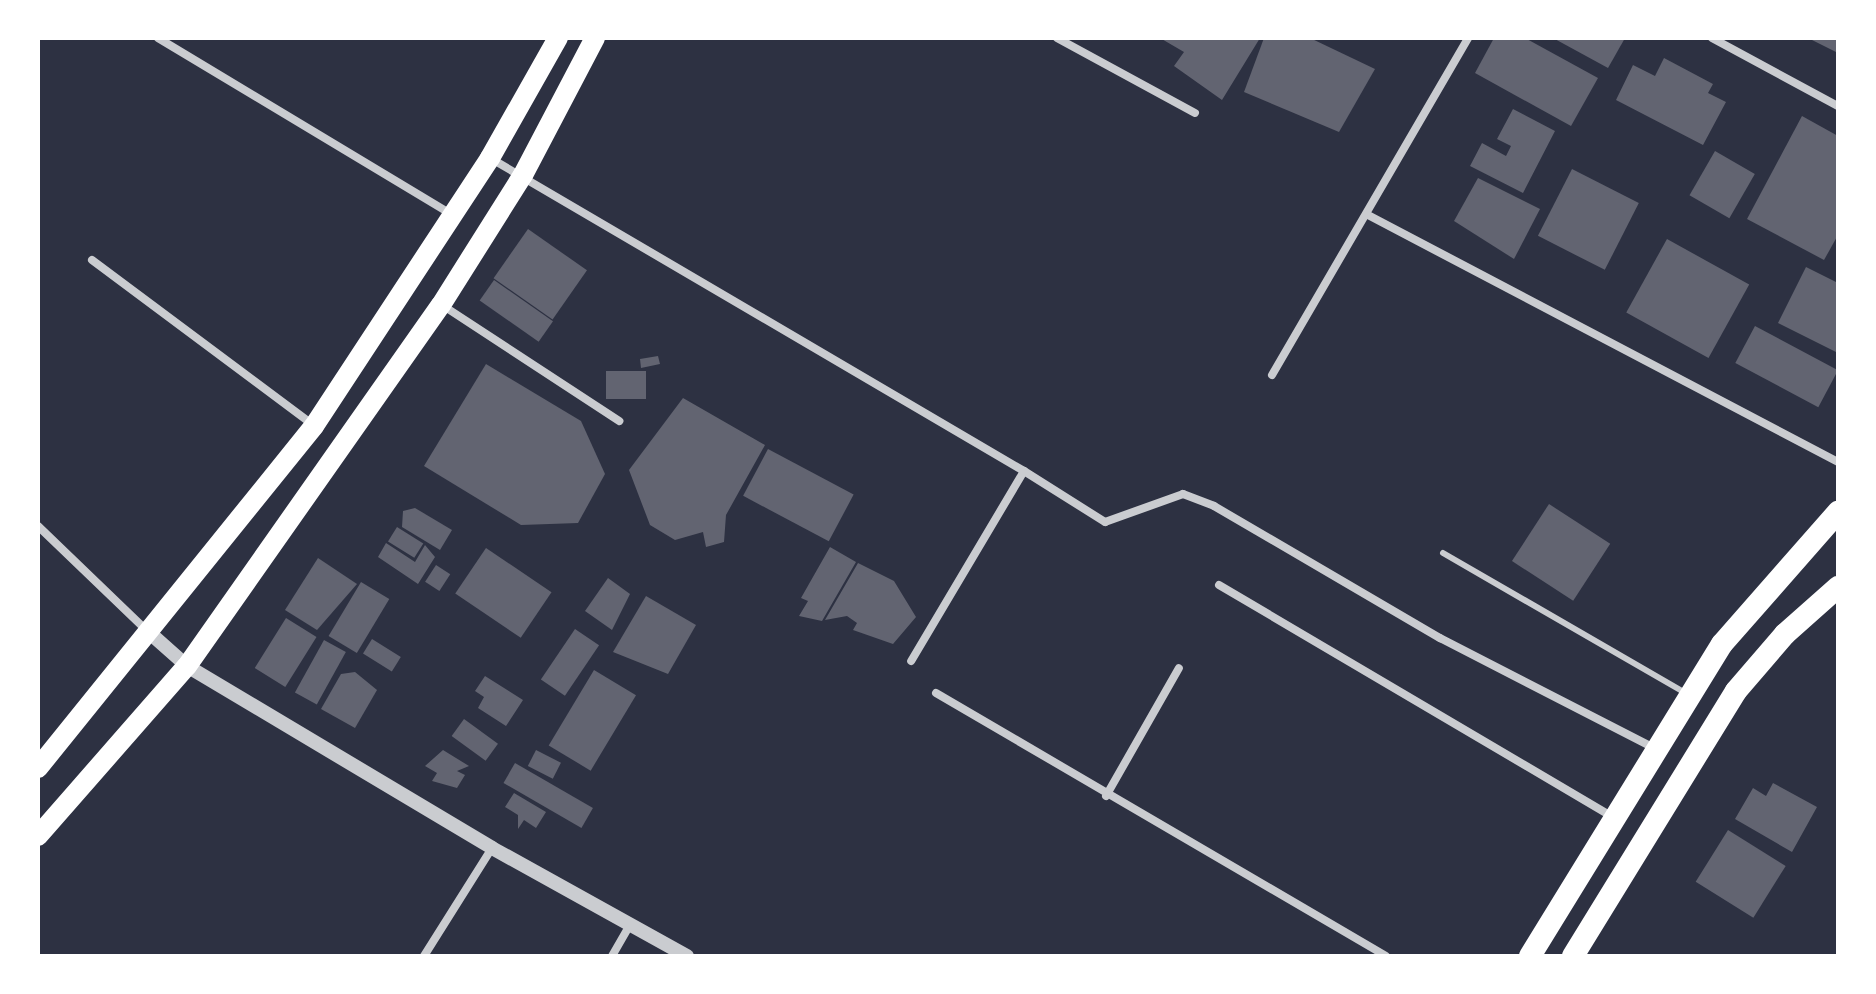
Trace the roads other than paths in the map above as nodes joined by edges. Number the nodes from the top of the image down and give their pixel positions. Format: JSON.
{"nodes":[{"id":1,"x":158,"y":38,"type":"edge"},
{"id":2,"x":558,"y":38,"type":"edge"},
{"id":3,"x":595,"y":38,"type":"edge"},
{"id":4,"x":1057,"y":38,"type":"edge"},
{"id":5,"x":1468,"y":38,"type":"edge"},
{"id":6,"x":1712,"y":38,"type":"edge"},
{"id":7,"x":1838,"y":106,"type":"edge"},
{"id":8,"x":1195,"y":113,"type":"dead end"},
{"id":9,"x":490,"y":158,"type":"junction"},
{"id":10,"x":523,"y":175,"type":"junction"},
{"id":11,"x":452,"y":215,"type":"junction"},
{"id":12,"x":1368,"y":215,"type":"junction"},
{"id":13,"x":92,"y":260,"type":"dead end"},
{"id":14,"x":441,"y":305,"type":"junction"},
{"id":15,"x":1272,"y":375,"type":"dead end"},
{"id":16,"x":619,"y":421,"type":"dead end"},
{"id":17,"x":314,"y":426,"type":"junction"},
{"id":18,"x":1838,"y":462,"type":"edge"},
{"id":19,"x":1024,"y":471,"type":"junction"},
{"id":20,"x":1838,"y":512,"type":"edge"},
{"id":21,"x":38,"y":526,"type":"edge"},
{"id":22,"x":1443,"y":553,"type":"dead end"},
{"id":23,"x":1219,"y":585,"type":"dead end"},
{"id":24,"x":1838,"y":587,"type":"edge"},
{"id":25,"x":151,"y":634,"type":"junction"},
{"id":26,"x":911,"y":661,"type":"dead end"},
{"id":27,"x":187,"y":666,"type":"junction"},
{"id":28,"x":1179,"y":668,"type":"dead end"},
{"id":29,"x":936,"y":693,"type":"dead end"},
{"id":30,"x":1687,"y":694,"type":"junction"},
{"id":31,"x":1654,"y":748,"type":"junction"},
{"id":32,"x":38,"y":768,"type":"edge"},
{"id":33,"x":1106,"y":796,"type":"junction"},
{"id":34,"x":1612,"y":817,"type":"junction"},
{"id":35,"x":38,"y":836,"type":"edge"},
{"id":36,"x":492,"y":848,"type":"junction"},
{"id":37,"x":631,"y":923,"type":"junction"},
{"id":38,"x":1577,"y":955,"type":"edge"},
{"id":39,"x":424,"y":956,"type":"edge"},
{"id":40,"x":612,"y":956,"type":"edge"},
{"id":41,"x":687,"y":956,"type":"edge"},
{"id":42,"x":1386,"y":956,"type":"edge"},
{"id":43,"x":1530,"y":956,"type":"edge"}],
"edges":[{"from":1,"to":11,"type":"street"},
{"from":2,"to":9,"type":"main road"},
{"from":3,"to":10,"type":"main road"},
{"from":4,"to":8,"type":"street"},
{"from":5,"to":12,"type":"street"},
{"from":6,"to":7,"type":"street"},
{"from":9,"to":10,"type":"street"},
{"from":9,"to":11,"type":"main road"},
{"from":10,"to":14,"type":"main road"},
{"from":10,"to":19,"type":"street"},
{"from":11,"to":17,"type":"main road"},
{"from":12,"to":15,"type":"street"},
{"from":12,"to":18,"type":"street"},
{"from":13,"to":17,"type":"street"},
{"from":14,"to":16,"type":"street"},
{"from":14,"to":27,"type":"main road"},
{"from":17,"to":25,"type":"main road"},
{"from":19,"to":26,"type":"street"},
{"from":19,"to":31,"type":"street"},
{"from":20,"to":30,"type":"highway"},
{"from":21,"to":25,"type":"street"},
{"from":22,"to":30,"type":"lane"},
{"from":23,"to":34,"type":"street"},
{"from":24,"to":38,"type":"highway"},
{"from":25,"to":27,"type":"street"},
{"from":25,"to":32,"type":"main road"},
{"from":27,"to":35,"type":"main road"},
{"from":27,"to":36,"type":"street"},
{"from":28,"to":33,"type":"street"},
{"from":29,"to":33,"type":"street"},
{"from":30,"to":31,"type":"highway"},
{"from":31,"to":34,"type":"highway"},
{"from":33,"to":42,"type":"street"},
{"from":34,"to":43,"type":"highway"},
{"from":36,"to":37,"type":"street"},
{"from":36,"to":39,"type":"street"},
{"from":37,"to":40,"type":"street"},
{"from":37,"to":41,"type":"street"}]}
